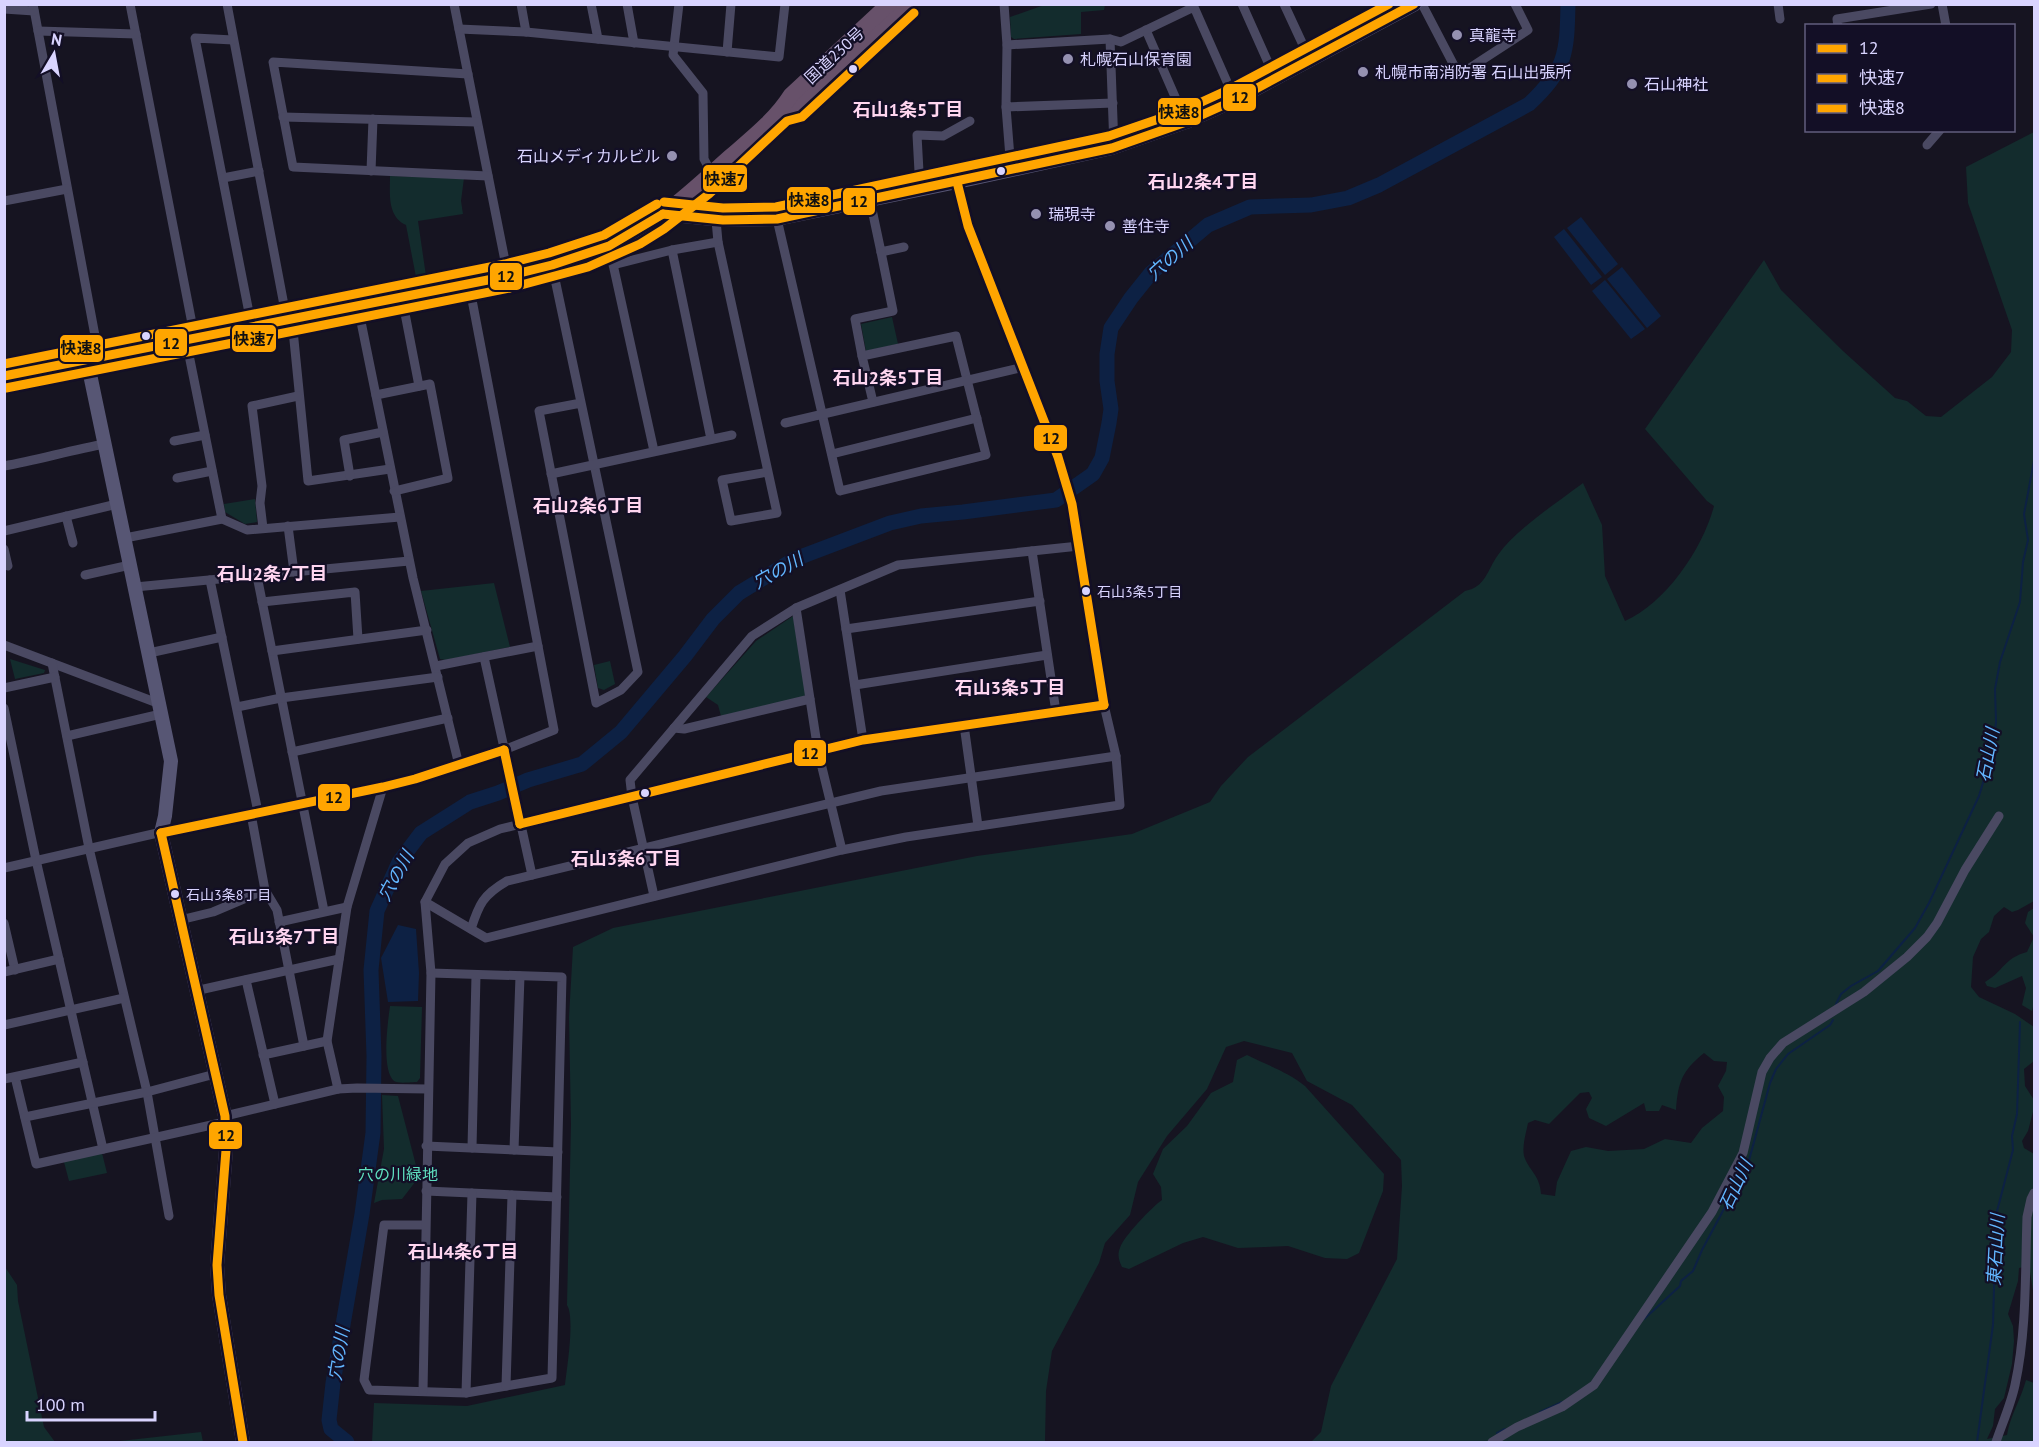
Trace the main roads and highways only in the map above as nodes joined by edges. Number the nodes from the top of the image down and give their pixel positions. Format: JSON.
{"nodes":[{"id":1,"x":890,"y":4,"type":"edge"},
{"id":2,"x":906,"y":4,"type":"edge"},
{"id":3,"x":782,"y":109,"type":"junction"},
{"id":4,"x":4,"y":376,"type":"edge"}],
"edges":[{"from":1,"to":3,"type":"highway","name":"国道230号"},
{"from":2,"to":3,"type":"highway","name":"国道230号"},
{"from":3,"to":4,"type":"highway","name":"国道230号"}]}
